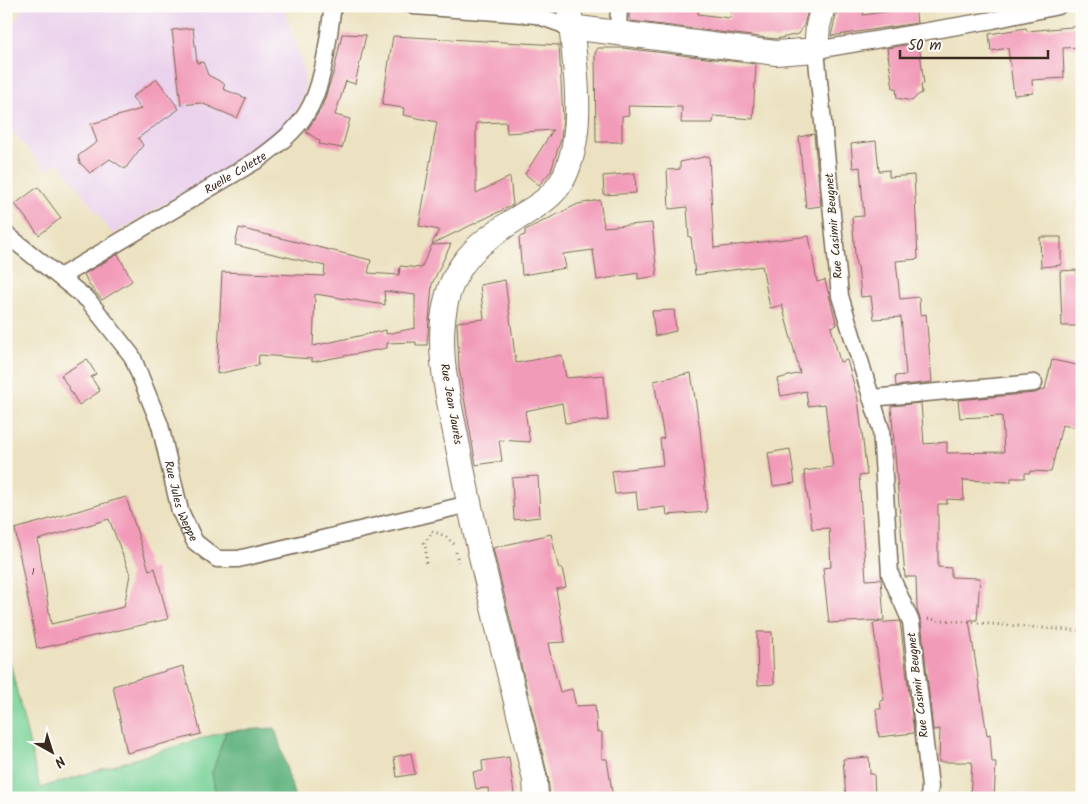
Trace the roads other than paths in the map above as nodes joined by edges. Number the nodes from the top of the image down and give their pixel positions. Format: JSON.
{"nodes":[{"id":1,"x":333,"y":6,"type":"edge"},
{"id":2,"x":414,"y":6,"type":"edge"},
{"id":3,"x":619,"y":6,"type":"edge"},
{"id":4,"x":824,"y":6,"type":"edge"},
{"id":5,"x":1058,"y":6,"type":"edge"},
{"id":6,"x":569,"y":16,"type":"edge"},
{"id":7,"x":618,"y":31,"type":"junction"},
{"id":8,"x":816,"y":50,"type":"junction"},
{"id":9,"x":6,"y":234,"type":"edge"},
{"id":10,"x":60,"y":276,"type":"junction"},
{"id":11,"x":1034,"y":383,"type":"dead end"},
{"id":12,"x":871,"y":398,"type":"junction"},
{"id":13,"x":469,"y":504,"type":"junction"},
{"id":14,"x":536,"y":798,"type":"edge"},
{"id":15,"x":929,"y":798,"type":"edge"}],
"edges":[{"from":1,"to":10,"type":"street","name":"Ruelle Colette"},
{"from":2,"to":6,"type":"street"},
{"from":3,"to":7,"type":"street"},
{"from":4,"to":8,"type":"street"},
{"from":5,"to":8,"type":"street"},
{"from":6,"to":7,"type":"street"},
{"from":6,"to":13,"type":"street","name":"Rue Jean Jaurès"},
{"from":7,"to":8,"type":"street"},
{"from":8,"to":12,"type":"street","name":"Rue Casimir Beugnet"},
{"from":9,"to":10,"type":"street","name":"Rue Jules Weppe"},
{"from":10,"to":13,"type":"street","name":"Rue Jules Weppe"},
{"from":11,"to":12,"type":"street"},
{"from":12,"to":15,"type":"street","name":"Rue Casimir Beugnet"},
{"from":13,"to":14,"type":"street","name":"Rue Jean Jaurès"}]}
